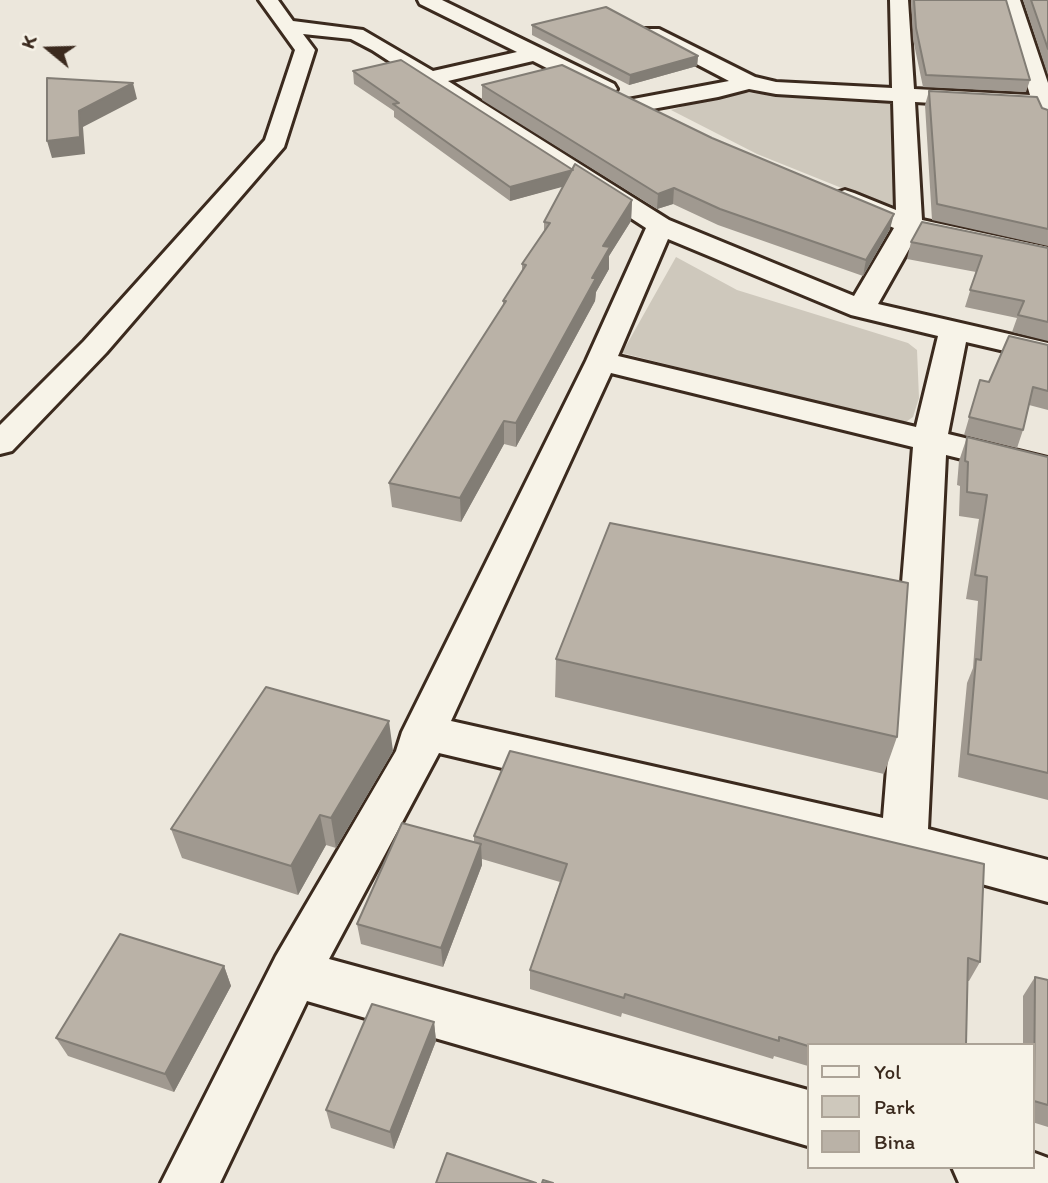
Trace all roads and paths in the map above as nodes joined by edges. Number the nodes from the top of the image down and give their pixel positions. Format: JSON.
{"nodes":[{"id":1,"x":268,"y":0,"type":"edge"},
{"id":2,"x":427,"y":0,"type":"edge"},
{"id":3,"x":900,"y":0,"type":"edge"},
{"id":4,"x":1011,"y":0,"type":"edge"},
{"id":5,"x":637,"y":25,"type":"edge"},
{"id":6,"x":286,"y":26,"type":"junction"},
{"id":7,"x":536,"y":54,"type":"junction"},
{"id":8,"x":431,"y":78,"type":"junction"},
{"id":9,"x":748,"y":82,"type":"junction"},
{"id":10,"x":905,"y":96,"type":"junction"},
{"id":11,"x":636,"y":105,"type":"junction"},
{"id":12,"x":1047,"y":108,"type":"edge"},
{"id":13,"x":672,"y":122,"type":"edge"},
{"id":14,"x":821,"y":188,"type":"edge"},
{"id":15,"x":909,"y":225,"type":"junction"},
{"id":16,"x":660,"y":226,"type":"junction"},
{"id":17,"x":1048,"y":255,"type":"edge"},
{"id":18,"x":861,"y":309,"type":"junction"},
{"id":19,"x":954,"y":330,"type":"junction"},
{"id":20,"x":1048,"y":352,"type":"edge"},
{"id":21,"x":601,"y":361,"type":"junction"},
{"id":22,"x":930,"y":439,"type":"junction"},
{"id":23,"x":0,"y":444,"type":"edge"},
{"id":24,"x":1048,"y":469,"type":"edge"},
{"id":25,"x":424,"y":732,"type":"junction"},
{"id":26,"x":904,"y":843,"type":"junction"},
{"id":27,"x":1048,"y":881,"type":"edge"},
{"id":28,"x":294,"y":973,"type":"junction"},
{"id":29,"x":806,"y":1117,"type":"edge"},
{"id":30,"x":988,"y":1169,"type":"edge"},
{"id":31,"x":190,"y":1183,"type":"edge"},
{"id":32,"x":1037,"y":1183,"type":"edge"}],
"edges":[{"from":1,"to":6,"type":"street"},
{"from":2,"to":7,"type":"street"},
{"from":3,"to":10,"type":"street"},
{"from":4,"to":12,"type":"street"},
{"from":5,"to":9,"type":"street"},
{"from":6,"to":8,"type":"street"},
{"from":6,"to":23,"type":"street"},
{"from":7,"to":8,"type":"street"},
{"from":7,"to":11,"type":"street"},
{"from":8,"to":16,"type":"street"},
{"from":9,"to":10,"type":"street"},
{"from":9,"to":11,"type":"street"},
{"from":10,"to":12,"type":"street"},
{"from":10,"to":15,"type":"street"},
{"from":11,"to":13,"type":"street"},
{"from":14,"to":15,"type":"street"},
{"from":15,"to":17,"type":"street"},
{"from":15,"to":18,"type":"street"},
{"from":16,"to":18,"type":"street"},
{"from":16,"to":21,"type":"street"},
{"from":18,"to":19,"type":"street"},
{"from":19,"to":20,"type":"street"},
{"from":19,"to":22,"type":"street"},
{"from":21,"to":22,"type":"street"},
{"from":21,"to":25,"type":"street"},
{"from":22,"to":24,"type":"street"},
{"from":22,"to":26,"type":"street"},
{"from":25,"to":26,"type":"street"},
{"from":25,"to":28,"type":"street"},
{"from":26,"to":27,"type":"street"},
{"from":28,"to":29,"type":"street"},
{"from":28,"to":31,"type":"street"},
{"from":30,"to":32,"type":"street"}]}
